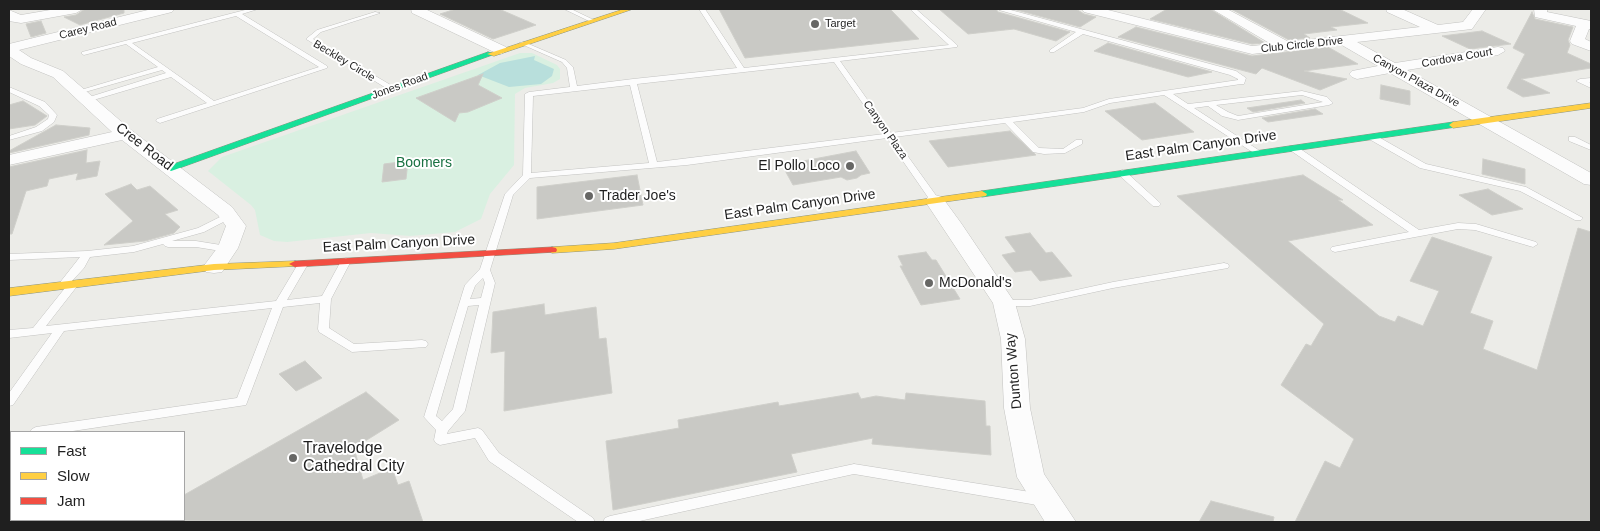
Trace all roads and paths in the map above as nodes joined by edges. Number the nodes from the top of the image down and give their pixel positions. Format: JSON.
{"nodes":[{"id":1,"x":76,"y":9,"type":"edge"},
{"id":2,"x":167,"y":9,"type":"edge"},
{"id":3,"x":255,"y":9,"type":"edge"},
{"id":4,"x":567,"y":9,"type":"edge"},
{"id":5,"x":630,"y":9,"type":"edge"},
{"id":6,"x":702,"y":9,"type":"edge"},
{"id":7,"x":913,"y":9,"type":"edge"},
{"id":8,"x":1001,"y":9,"type":"edge"},
{"id":9,"x":1089,"y":9,"type":"edge"},
{"id":10,"x":1218,"y":9,"type":"edge"},
{"id":11,"x":1392,"y":9,"type":"edge"},
{"id":12,"x":1480,"y":9,"type":"edge"},
{"id":13,"x":1541,"y":9,"type":"edge"},
{"id":14,"x":1567,"y":9,"type":"edge"},
{"id":15,"x":417,"y":10,"type":"edge"},
{"id":16,"x":1110,"y":11,"type":"edge"},
{"id":17,"x":9,"y":14,"type":"edge"},
{"id":18,"x":237,"y":14,"type":"junction"},
{"id":19,"x":378,"y":14,"type":"dead end"},
{"id":20,"x":593,"y":21,"type":"junction"},
{"id":21,"x":1589,"y":21,"type":"edge"},
{"id":22,"x":1085,"y":29,"type":"junction"},
{"id":23,"x":1437,"y":30,"type":"junction"},
{"id":24,"x":1344,"y":41,"type":"junction"},
{"id":25,"x":127,"y":42,"type":"junction"},
{"id":26,"x":522,"y":44,"type":"junction"},
{"id":27,"x":1591,"y":47,"type":"edge"},
{"id":28,"x":1288,"y":48,"type":"junction"},
{"id":29,"x":9,"y":49,"type":"edge"},
{"id":30,"x":501,"y":50,"type":"junction"},
{"id":31,"x":1052,"y":51,"type":"dead end"},
{"id":32,"x":1498,"y":51,"type":"dead end"},
{"id":33,"x":84,"y":54,"type":"dead end"},
{"id":34,"x":836,"y":60,"type":"junction"},
{"id":35,"x":163,"y":68,"type":"junction"},
{"id":36,"x":741,"y":68,"type":"junction"},
{"id":37,"x":1395,"y":69,"type":"junction"},
{"id":38,"x":172,"y":74,"type":"junction"},
{"id":39,"x":1357,"y":74,"type":"dead end"},
{"id":40,"x":1591,"y":80,"type":"edge"},
{"id":41,"x":633,"y":81,"type":"junction"},
{"id":42,"x":1591,"y":86,"type":"edge"},
{"id":43,"x":574,"y":88,"type":"junction"},
{"id":44,"x":9,"y":89,"type":"edge"},
{"id":45,"x":391,"y":89,"type":"junction"},
{"id":46,"x":1166,"y":93,"type":"junction"},
{"id":47,"x":82,"y":95,"type":"junction"},
{"id":48,"x":213,"y":104,"type":"junction"},
{"id":49,"x":1209,"y":104,"type":"junction"},
{"id":50,"x":1591,"y":105,"type":"edge"},
{"id":51,"x":1186,"y":107,"type":"junction"},
{"id":52,"x":1007,"y":120,"type":"junction"},
{"id":53,"x":1488,"y":120,"type":"junction"},
{"id":54,"x":160,"y":121,"type":"dead end"},
{"id":55,"x":125,"y":134,"type":"junction"},
{"id":56,"x":889,"y":135,"type":"junction"},
{"id":57,"x":9,"y":138,"type":"edge"},
{"id":58,"x":1372,"y":138,"type":"junction"},
{"id":59,"x":1572,"y":139,"type":"dead end"},
{"id":60,"x":1079,"y":142,"type":"dead end"},
{"id":61,"x":1293,"y":148,"type":"junction"},
{"id":62,"x":1591,"y":148,"type":"edge"},
{"id":63,"x":1257,"y":153,"type":"junction"},
{"id":64,"x":9,"y":160,"type":"edge"},
{"id":65,"x":654,"y":165,"type":"junction"},
{"id":66,"x":171,"y":168,"type":"junction"},
{"id":67,"x":1122,"y":173,"type":"junction"},
{"id":68,"x":527,"y":176,"type":"junction"},
{"id":69,"x":1591,"y":180,"type":"edge"},
{"id":70,"x":935,"y":201,"type":"junction"},
{"id":71,"x":1156,"y":204,"type":"dead end"},
{"id":72,"x":228,"y":216,"type":"junction"},
{"id":73,"x":1578,"y":218,"type":"dead end"},
{"id":74,"x":1417,"y":233,"type":"junction"},
{"id":75,"x":157,"y":244,"type":"junction"},
{"id":76,"x":1533,"y":244,"type":"dead end"},
{"id":77,"x":227,"y":249,"type":"junction"},
{"id":78,"x":1335,"y":249,"type":"dead end"},
{"id":79,"x":87,"y":254,"type":"junction"},
{"id":80,"x":491,"y":255,"type":"junction"},
{"id":81,"x":9,"y":257,"type":"edge"},
{"id":82,"x":346,"y":261,"type":"junction"},
{"id":83,"x":303,"y":264,"type":"junction"},
{"id":84,"x":1224,"y":266,"type":"dead end"},
{"id":85,"x":214,"y":267,"type":"junction"},
{"id":86,"x":485,"y":270,"type":"junction"},
{"id":87,"x":68,"y":284,"type":"junction"},
{"id":88,"x":9,"y":292,"type":"edge"},
{"id":89,"x":326,"y":300,"type":"junction"},
{"id":90,"x":486,"y":301,"type":"junction"},
{"id":91,"x":464,"y":302,"type":"junction"},
{"id":92,"x":279,"y":304,"type":"junction"},
{"id":93,"x":1004,"y":304,"type":"junction"},
{"id":94,"x":61,"y":328,"type":"junction"},
{"id":95,"x":36,"y":331,"type":"junction"},
{"id":96,"x":9,"y":334,"type":"edge"},
{"id":97,"x":422,"y":344,"type":"dead end"},
{"id":98,"x":9,"y":402,"type":"edge"},
{"id":99,"x":442,"y":429,"type":"junction"},
{"id":100,"x":43,"y":431,"type":"edge"},
{"id":101,"x":1053,"y":511,"type":"edge"},
{"id":102,"x":588,"y":522,"type":"edge"},
{"id":103,"x":610,"y":522,"type":"edge"}],
"edges":[{"from":1,"to":17,"type":"street"},
{"from":2,"to":29,"type":"street","name":"Carey Road"},
{"from":3,"to":18,"type":"lane"},
{"from":4,"to":20,"type":"lane"},
{"from":5,"to":20,"type":"main road","name":"Jones Road"},
{"from":6,"to":36,"type":"lane"},
{"from":7,"to":34,"type":"lane"},
{"from":8,"to":22,"type":"lane"},
{"from":9,"to":16,"type":"street","name":"Club Circle Drive"},
{"from":10,"to":28,"type":"street"},
{"from":11,"to":23,"type":"street"},
{"from":12,"to":23,"type":"street","name":"Club Circle Drive"},
{"from":13,"to":21,"type":"street"},
{"from":14,"to":21,"type":"street"},
{"from":15,"to":30,"type":"street"},
{"from":16,"to":22,"type":"street"},
{"from":16,"to":28,"type":"street","name":"Club Circle Drive"},
{"from":18,"to":25,"type":"lane"},
{"from":18,"to":48,"type":"lane"},
{"from":19,"to":45,"type":"lane","name":"Beckley Circle"},
{"from":20,"to":26,"type":"main road","name":"Jones Road"},
{"from":21,"to":27,"type":"street"},
{"from":22,"to":31,"type":"lane"},
{"from":22,"to":46,"type":"lane"},
{"from":23,"to":24,"type":"street","name":"Club Circle Drive"},
{"from":24,"to":28,"type":"street","name":"Club Circle Drive"},
{"from":24,"to":37,"type":"street","name":"Canyon Plaza Drive"},
{"from":25,"to":33,"type":"lane"},
{"from":25,"to":35,"type":"lane"},
{"from":26,"to":30,"type":"main road","name":"Jones Road"},
{"from":26,"to":43,"type":"lane"},
{"from":29,"to":47,"type":"street","name":"Cree Road"},
{"from":30,"to":45,"type":"main road","name":"Jones Road"},
{"from":32,"to":37,"type":"street","name":"Cordova Court"},
{"from":34,"to":36,"type":"lane"},
{"from":34,"to":56,"type":"lane","name":"Canyon Plaza"},
{"from":35,"to":38,"type":"lane"},
{"from":35,"to":47,"type":"lane"},
{"from":36,"to":41,"type":"lane"},
{"from":37,"to":39,"type":"street","name":"Cordova Court"},
{"from":37,"to":53,"type":"street","name":"Canyon Plaza Drive"},
{"from":38,"to":47,"type":"lane"},
{"from":38,"to":48,"type":"lane"},
{"from":40,"to":42,"type":"lane"},
{"from":41,"to":43,"type":"lane"},
{"from":41,"to":65,"type":"lane"},
{"from":43,"to":68,"type":"lane"},
{"from":44,"to":57,"type":"lane"},
{"from":45,"to":66,"type":"main road","name":"Jones Road"},
{"from":46,"to":51,"type":"lane"},
{"from":46,"to":52,"type":"lane"},
{"from":47,"to":55,"type":"street","name":"Cree Road"},
{"from":48,"to":54,"type":"lane"},
{"from":49,"to":49,"type":"lane"},
{"from":49,"to":51,"type":"lane"},
{"from":50,"to":53,"type":"main road","name":"East Palm Canyon Drive"},
{"from":51,"to":63,"type":"lane"},
{"from":52,"to":56,"type":"lane"},
{"from":52,"to":60,"type":"lane"},
{"from":53,"to":58,"type":"main road","name":"East Palm Canyon Drive"},
{"from":53,"to":69,"type":"street","name":"Canyon Plaza Drive"},
{"from":55,"to":64,"type":"street"},
{"from":55,"to":66,"type":"street","name":"Cree Road"},
{"from":56,"to":65,"type":"lane"},
{"from":56,"to":70,"type":"lane","name":"Canyon Plaza"},
{"from":58,"to":61,"type":"main road","name":"East Palm Canyon Drive"},
{"from":58,"to":73,"type":"lane"},
{"from":59,"to":62,"type":"lane"},
{"from":61,"to":63,"type":"main road","name":"East Palm Canyon Drive"},
{"from":61,"to":74,"type":"lane"},
{"from":63,"to":67,"type":"main road","name":"East Palm Canyon Drive"},
{"from":65,"to":68,"type":"lane"},
{"from":66,"to":72,"type":"street","name":"Cree Road"},
{"from":67,"to":70,"type":"main road","name":"East Palm Canyon Drive"},
{"from":67,"to":71,"type":"lane"},
{"from":68,"to":80,"type":"lane"},
{"from":70,"to":80,"type":"main road","name":"East Palm Canyon Drive"},
{"from":70,"to":93,"type":"street","name":"Dunton Way"},
{"from":72,"to":75,"type":"lane"},
{"from":72,"to":77,"type":"street"},
{"from":74,"to":76,"type":"lane"},
{"from":74,"to":78,"type":"lane"},
{"from":75,"to":77,"type":"lane"},
{"from":75,"to":79,"type":"lane"},
{"from":77,"to":85,"type":"street"},
{"from":79,"to":81,"type":"lane"},
{"from":79,"to":87,"type":"lane"},
{"from":80,"to":82,"type":"main road","name":"East Palm Canyon Drive"},
{"from":80,"to":86,"type":"lane"},
{"from":82,"to":83,"type":"main road","name":"East Palm Canyon Drive"},
{"from":82,"to":89,"type":"lane"},
{"from":83,"to":85,"type":"main road","name":"East Palm Canyon Drive"},
{"from":83,"to":92,"type":"lane"},
{"from":84,"to":93,"type":"lane"},
{"from":85,"to":87,"type":"main road","name":"East Palm Canyon Drive"},
{"from":86,"to":90,"type":"lane"},
{"from":86,"to":91,"type":"lane"},
{"from":87,"to":88,"type":"main road","name":"East Palm Canyon Drive"},
{"from":87,"to":95,"type":"lane"},
{"from":89,"to":92,"type":"lane"},
{"from":89,"to":97,"type":"lane"},
{"from":90,"to":91,"type":"lane"},
{"from":90,"to":99,"type":"lane"},
{"from":91,"to":99,"type":"lane"},
{"from":92,"to":94,"type":"lane"},
{"from":92,"to":100,"type":"lane"},
{"from":93,"to":101,"type":"street","name":"Dunton Way"},
{"from":94,"to":95,"type":"lane"},
{"from":94,"to":98,"type":"lane"},
{"from":95,"to":96,"type":"lane"},
{"from":99,"to":102,"type":"lane"},
{"from":101,"to":103,"type":"lane"}]}
